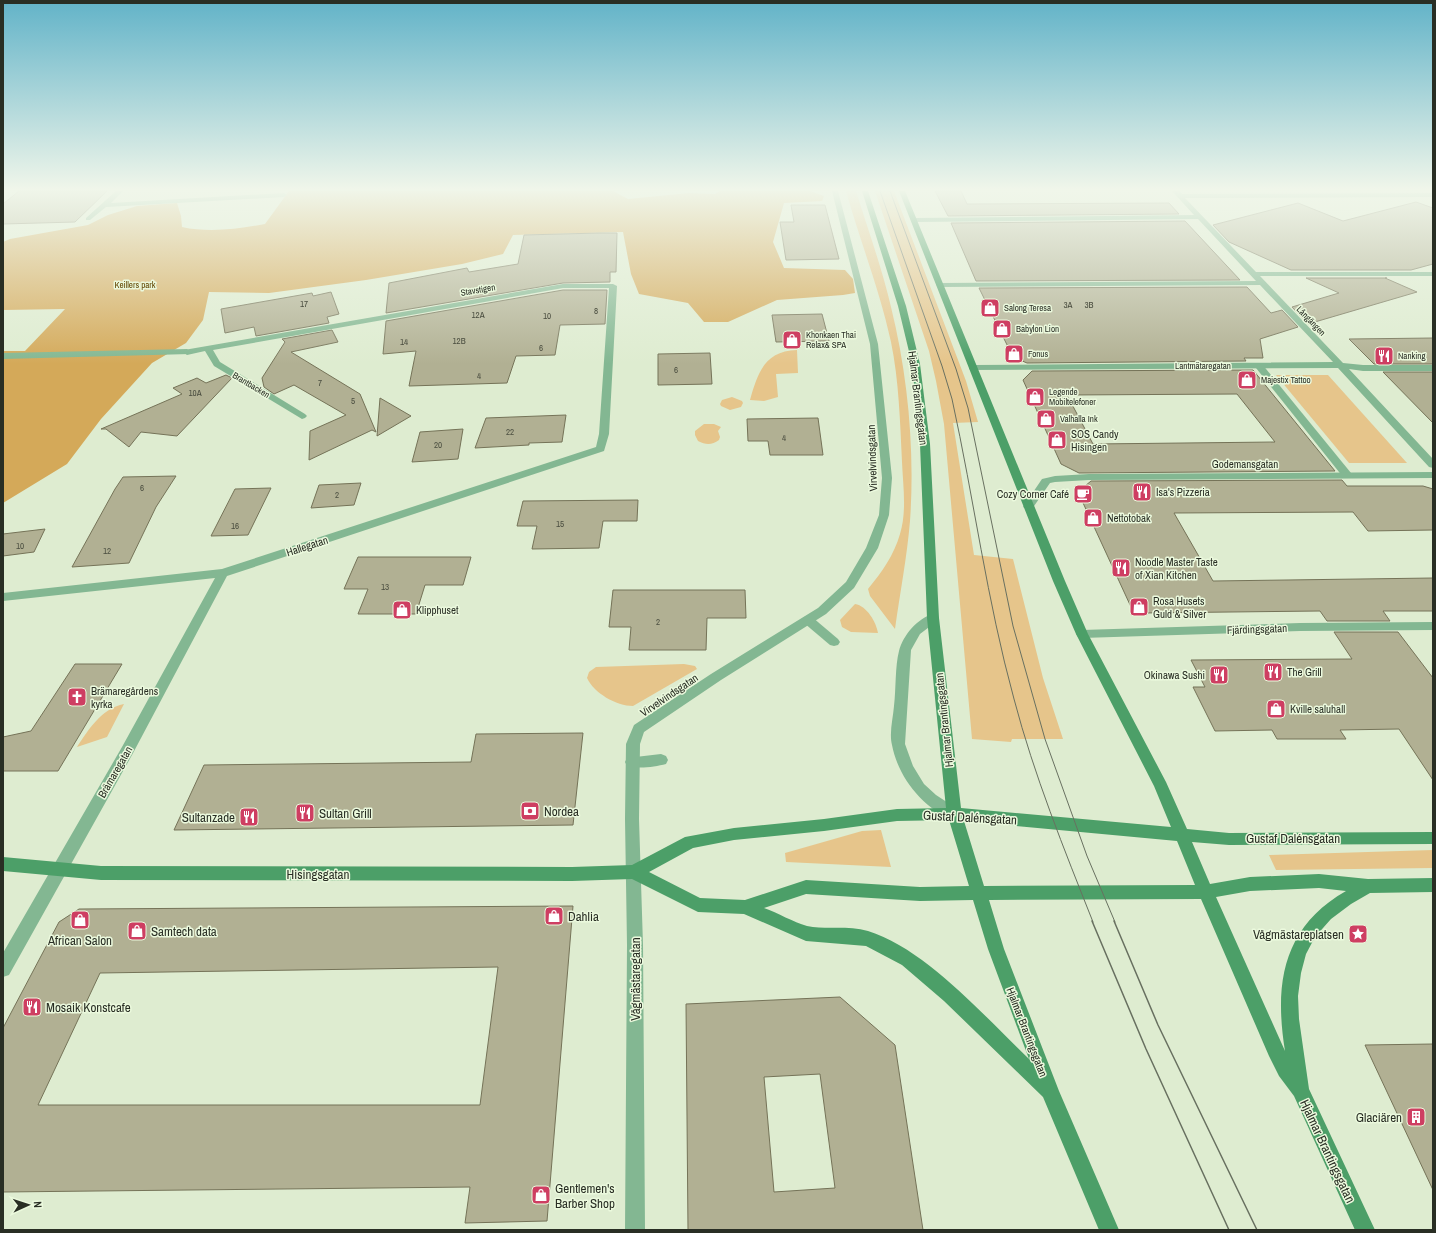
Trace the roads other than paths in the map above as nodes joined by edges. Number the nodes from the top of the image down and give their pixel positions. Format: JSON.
{"nodes":[{"id":1,"x":850,"y":249,"type":"edge"},
{"id":2,"x":884,"y":249,"type":"edge"},
{"id":3,"x":925,"y":249,"type":"edge"},
{"id":4,"x":1228,"y":249,"type":"edge"},
{"id":5,"x":1253,"y":274,"type":"junction"},
{"id":6,"x":1433,"y":274,"type":"edge"},
{"id":7,"x":1261,"y":283,"type":"junction"},
{"id":8,"x":940,"y":285,"type":"junction"},
{"id":9,"x":207,"y":348,"type":"junction"},
{"id":10,"x":3,"y":356,"type":"edge"},
{"id":11,"x":1341,"y":365,"type":"junction"},
{"id":12,"x":1259,"y":366,"type":"junction"},
{"id":13,"x":973,"y":368,"type":"junction"},
{"id":14,"x":1433,"y":368,"type":"edge"},
{"id":15,"x":302,"y":416,"type":"dead end"},
{"id":16,"x":601,"y":449,"type":"joint"},
{"id":17,"x":1433,"y":465,"type":"edge"},
{"id":18,"x":1347,"y":475,"type":"junction"},
{"id":19,"x":1433,"y":475,"type":"edge"},
{"id":20,"x":1028,"y":507,"type":"junction"},
{"id":21,"x":223,"y":574,"type":"junction"},
{"id":22,"x":3,"y":597,"type":"edge"},
{"id":23,"x":933,"y":618,"type":"junction"},
{"id":24,"x":808,"y":620,"type":"junction"},
{"id":25,"x":1433,"y":626,"type":"edge"},
{"id":26,"x":1082,"y":634,"type":"junction"},
{"id":27,"x":834,"y":642,"type":"dead end"},
{"id":28,"x":639,"y":729,"type":"joint"},
{"id":29,"x":661,"y":760,"type":"dead end"},
{"id":30,"x":632,"y":762,"type":"junction"},
{"id":31,"x":954,"y":814,"type":"junction"},
{"id":32,"x":1182,"y":835,"type":"junction"},
{"id":33,"x":1433,"y":838,"type":"edge"},
{"id":34,"x":3,"y":864,"type":"edge"},
{"id":35,"x":59,"y":870,"type":"junction"},
{"id":36,"x":634,"y":872,"type":"junction"},
{"id":37,"x":1433,"y":885,"type":"edge"},
{"id":38,"x":1368,"y":886,"type":"junction"},
{"id":39,"x":978,"y":892,"type":"junction"},
{"id":40,"x":1206,"y":892,"type":"junction"},
{"id":41,"x":745,"y":907,"type":"junction"},
{"id":42,"x":3,"y":969,"type":"edge"},
{"id":43,"x":1300,"y":1090,"type":"junction"},
{"id":44,"x":1051,"y":1094,"type":"junction"},
{"id":45,"x":635,"y":1230,"type":"edge"},
{"id":46,"x":1108,"y":1230,"type":"edge"},
{"id":47,"x":1365,"y":1230,"type":"edge"}],
"edges":[{"from":1,"to":24,"type":"street","name":"Virvelvindsgatan"},
{"from":2,"to":23,"type":"main road","name":"Hjalmar Brantingsgatan"},
{"from":3,"to":8,"type":"main road","name":"Hjalmar Brantingsgatan"},
{"from":4,"to":5,"type":"street","name":"Långängen"},
{"from":5,"to":6,"type":"street"},
{"from":5,"to":7,"type":"street","name":"Långängen"},
{"from":7,"to":8,"type":"street"},
{"from":7,"to":11,"type":"street","name":"Långängen"},
{"from":8,"to":13,"type":"main road","name":"Hjalmar Brantingsgatan"},
{"from":9,"to":10,"type":"street","name":"Stavstigen"},
{"from":9,"to":15,"type":"street","name":"Brantbacken"},
{"from":9,"to":16,"type":"street","name":"Stavstigen"},
{"from":11,"to":12,"type":"street","name":"Lantmätaregatan"},
{"from":11,"to":14,"type":"street","name":"Lantmätaregatan"},
{"from":11,"to":17,"type":"street","name":"Långängen"},
{"from":12,"to":13,"type":"street","name":"Lantmätaregatan"},
{"from":12,"to":18,"type":"street"},
{"from":13,"to":20,"type":"main road","name":"Hjalmar Brantingsgatan"},
{"from":16,"to":21,"type":"street","name":"Hallegatan"},
{"from":18,"to":19,"type":"street","name":"Godemansgatan"},
{"from":18,"to":20,"type":"street","name":"Godemansgatan"},
{"from":20,"to":26,"type":"main road","name":"Hjalmar Brantingsgatan"},
{"from":21,"to":22,"type":"street","name":"Hallegatan"},
{"from":21,"to":35,"type":"street","name":"Brämaregatan"},
{"from":23,"to":31,"type":"main road","name":"Hjalmar Brantingsgatan"},
{"from":23,"to":31,"type":"street"},
{"from":24,"to":27,"type":"street"},
{"from":24,"to":28,"type":"street","name":"Virvelvindsgatan"},
{"from":25,"to":26,"type":"street","name":"Fjärdingsgatan"},
{"from":26,"to":32,"type":"main road","name":"Hjalmar Brantingsgatan"},
{"from":28,"to":30,"type":"street","name":"Vågmästaregatan"},
{"from":29,"to":30,"type":"street"},
{"from":30,"to":36,"type":"street","name":"Vågmästaregatan"},
{"from":31,"to":32,"type":"main road","name":"Gustaf Dalénsgatan"},
{"from":31,"to":36,"type":"main road","name":"Gustaf Dalénsgatan"},
{"from":31,"to":39,"type":"main road","name":"Hjalmar Brantingsgatan"},
{"from":32,"to":33,"type":"main road","name":"Gustaf Dalénsgatan"},
{"from":32,"to":40,"type":"main road","name":"Hjalmar Brantingsgatan"},
{"from":34,"to":35,"type":"main road","name":"Hisingsgatan"},
{"from":35,"to":36,"type":"main road","name":"Hisingsgatan"},
{"from":35,"to":42,"type":"street","name":"Brämaregatan"},
{"from":36,"to":41,"type":"main road"},
{"from":36,"to":45,"type":"street","name":"Vågmästaregatan"},
{"from":37,"to":38,"type":"main road"},
{"from":38,"to":40,"type":"main road"},
{"from":38,"to":43,"type":"main road"},
{"from":39,"to":40,"type":"main road"},
{"from":39,"to":41,"type":"main road"},
{"from":39,"to":44,"type":"main road","name":"Hjalmar Brantingsgatan"},
{"from":40,"to":43,"type":"main road","name":"Hjalmar Brantingsgatan"},
{"from":41,"to":44,"type":"main road"},
{"from":43,"to":47,"type":"main road","name":"Hjalmar Brantingsgatan"},
{"from":44,"to":46,"type":"main road","name":"Hjalmar Brantingsgatan"}]}
